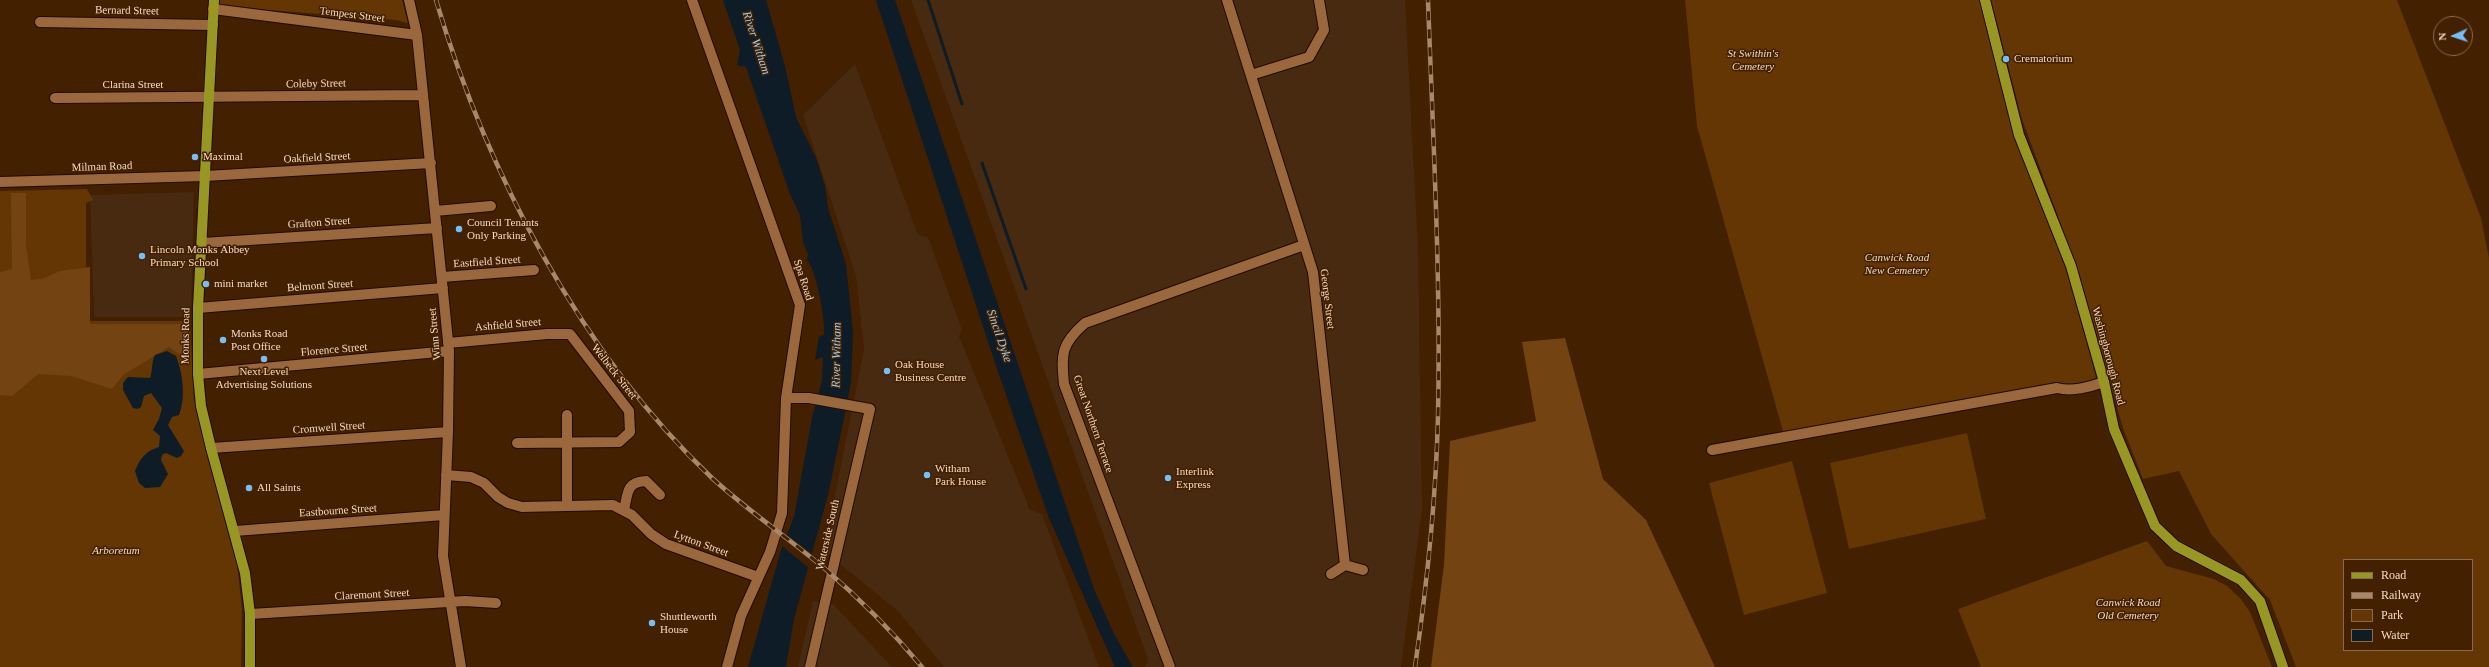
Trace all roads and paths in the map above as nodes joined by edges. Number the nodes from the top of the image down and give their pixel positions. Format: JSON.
{"nodes":[{"id":1,"x":409,"y":0,"type":"edge"},
{"id":2,"x":692,"y":0,"type":"edge"},
{"id":3,"x":1227,"y":0,"type":"edge"},
{"id":4,"x":1319,"y":0,"type":"edge"},
{"id":5,"x":1985,"y":0,"type":"edge"},
{"id":6,"x":214,"y":5,"type":"edge"},
{"id":7,"x":40,"y":22,"type":"dead end"},
{"id":8,"x":212,"y":25,"type":"junction"},
{"id":9,"x":417,"y":35,"type":"junction"},
{"id":10,"x":1251,"y":75,"type":"junction"},
{"id":11,"x":423,"y":95,"type":"junction"},
{"id":12,"x":210,"y":97,"type":"junction"},
{"id":13,"x":55,"y":98,"type":"dead end"},
{"id":14,"x":431,"y":163,"type":"junction"},
{"id":15,"x":205,"y":176,"type":"junction"},
{"id":16,"x":0,"y":182,"type":"edge"},
{"id":17,"x":491,"y":206,"type":"dead end"},
{"id":18,"x":435,"y":211,"type":"junction"},
{"id":19,"x":437,"y":228,"type":"junction"},
{"id":20,"x":202,"y":243,"type":"junction"},
{"id":21,"x":1304,"y":245,"type":"junction"},
{"id":22,"x":534,"y":270,"type":"dead end"},
{"id":23,"x":442,"y":277,"type":"junction"},
{"id":24,"x":443,"y":288,"type":"junction"},
{"id":25,"x":198,"y":308,"type":"junction"},
{"id":26,"x":570,"y":334,"type":"joint"},
{"id":27,"x":448,"y":347,"type":"junction"},
{"id":28,"x":198,"y":374,"type":"junction"},
{"id":29,"x":2104,"y":382,"type":"junction"},
{"id":30,"x":786,"y":398,"type":"junction"},
{"id":31,"x":567,"y":414,"type":"dead end"},
{"id":32,"x":448,"y":432,"type":"junction"},
{"id":33,"x":517,"y":443,"type":"dead end"},
{"id":34,"x":567,"y":443,"type":"junction"},
{"id":35,"x":211,"y":448,"type":"junction"},
{"id":36,"x":1712,"y":450,"type":"dead end"},
{"id":37,"x":446,"y":475,"type":"junction"},
{"id":38,"x":660,"y":495,"type":"dead end"},
{"id":39,"x":567,"y":505,"type":"junction"},
{"id":40,"x":624,"y":510,"type":"junction"},
{"id":41,"x":444,"y":515,"type":"junction"},
{"id":42,"x":234,"y":531,"type":"junction"},
{"id":43,"x":1345,"y":565,"type":"junction"},
{"id":44,"x":1363,"y":570,"type":"dead end"},
{"id":45,"x":1331,"y":574,"type":"dead end"},
{"id":46,"x":758,"y":576,"type":"junction"},
{"id":47,"x":450,"y":602,"type":"junction"},
{"id":48,"x":496,"y":603,"type":"dead end"},
{"id":49,"x":250,"y":614,"type":"junction"},
{"id":50,"x":250,"y":667,"type":"edge"},
{"id":51,"x":461,"y":667,"type":"edge"},
{"id":52,"x":727,"y":667,"type":"edge"},
{"id":53,"x":810,"y":667,"type":"edge"},
{"id":54,"x":1170,"y":667,"type":"edge"},
{"id":55,"x":2283,"y":667,"type":"edge"}],
"edges":[{"from":1,"to":9,"type":"street","name":"Winn Street"},
{"from":2,"to":30,"type":"street","name":"Spa Road"},
{"from":3,"to":10,"type":"street","name":"George Street"},
{"from":4,"to":10,"type":"street"},
{"from":5,"to":29,"type":"main road","name":"Washingborough Road"},
{"from":6,"to":8,"type":"main road","name":"Monks Road"},
{"from":6,"to":9,"type":"street","name":"Tempest Street"},
{"from":7,"to":8,"type":"street","name":"Bernard Street"},
{"from":8,"to":12,"type":"main road","name":"Monks Road"},
{"from":9,"to":11,"type":"street","name":"Winn Street"},
{"from":10,"to":21,"type":"street","name":"George Street"},
{"from":11,"to":12,"type":"street","name":"Coleby Street"},
{"from":11,"to":14,"type":"street","name":"Winn Street"},
{"from":12,"to":13,"type":"street","name":"Clarina Street"},
{"from":12,"to":15,"type":"main road","name":"Monks Road"},
{"from":14,"to":15,"type":"street","name":"Oakfield Street"},
{"from":14,"to":18,"type":"street","name":"Winn Street"},
{"from":15,"to":16,"type":"street","name":"Milman Road"},
{"from":15,"to":20,"type":"main road","name":"Monks Road"},
{"from":17,"to":18,"type":"street"},
{"from":18,"to":19,"type":"street","name":"Winn Street"},
{"from":19,"to":20,"type":"street","name":"Grafton Street"},
{"from":19,"to":23,"type":"street","name":"Winn Street"},
{"from":20,"to":25,"type":"main road","name":"Monks Road"},
{"from":21,"to":43,"type":"street","name":"George Street"},
{"from":21,"to":54,"type":"street","name":"Great Northern Terrace"},
{"from":22,"to":23,"type":"street","name":"Eastfield Street"},
{"from":23,"to":24,"type":"street","name":"Winn Street"},
{"from":24,"to":25,"type":"street","name":"Belmont Street"},
{"from":24,"to":27,"type":"street","name":"Winn Street"},
{"from":25,"to":28,"type":"main road","name":"Monks Road"},
{"from":26,"to":27,"type":"street","name":"Ashfield Street"},
{"from":26,"to":34,"type":"street","name":"Welbeck Street"},
{"from":27,"to":28,"type":"street","name":"Florence Street"},
{"from":27,"to":32,"type":"street","name":"Winn Street"},
{"from":28,"to":35,"type":"main road","name":"Monks Road"},
{"from":29,"to":36,"type":"street"},
{"from":29,"to":55,"type":"main road","name":"Washingborough Road"},
{"from":30,"to":46,"type":"street","name":"Spa Road"},
{"from":30,"to":53,"type":"street","name":"Waterside South"},
{"from":31,"to":34,"type":"street"},
{"from":32,"to":35,"type":"street","name":"Cromwell Street"},
{"from":32,"to":37,"type":"street","name":"Winn Street"},
{"from":33,"to":34,"type":"street"},
{"from":34,"to":39,"type":"street"},
{"from":35,"to":42,"type":"main road","name":"Monks Road"},
{"from":37,"to":39,"type":"street","name":"Lytton Street"},
{"from":37,"to":41,"type":"street","name":"Winn Street"},
{"from":38,"to":40,"type":"street"},
{"from":39,"to":40,"type":"street","name":"Lytton Street"},
{"from":40,"to":46,"type":"street","name":"Lytton Street"},
{"from":41,"to":42,"type":"street","name":"Eastbourne Street"},
{"from":41,"to":47,"type":"street","name":"Winn Street"},
{"from":42,"to":49,"type":"main road","name":"Monks Road"},
{"from":43,"to":44,"type":"street"},
{"from":43,"to":45,"type":"street"},
{"from":46,"to":52,"type":"street","name":"Spa Road"},
{"from":47,"to":48,"type":"street","name":"Claremont Street"},
{"from":47,"to":49,"type":"street","name":"Claremont Street"},
{"from":47,"to":51,"type":"street","name":"Winn Street"},
{"from":49,"to":50,"type":"main road","name":"Monks Road"}]}
